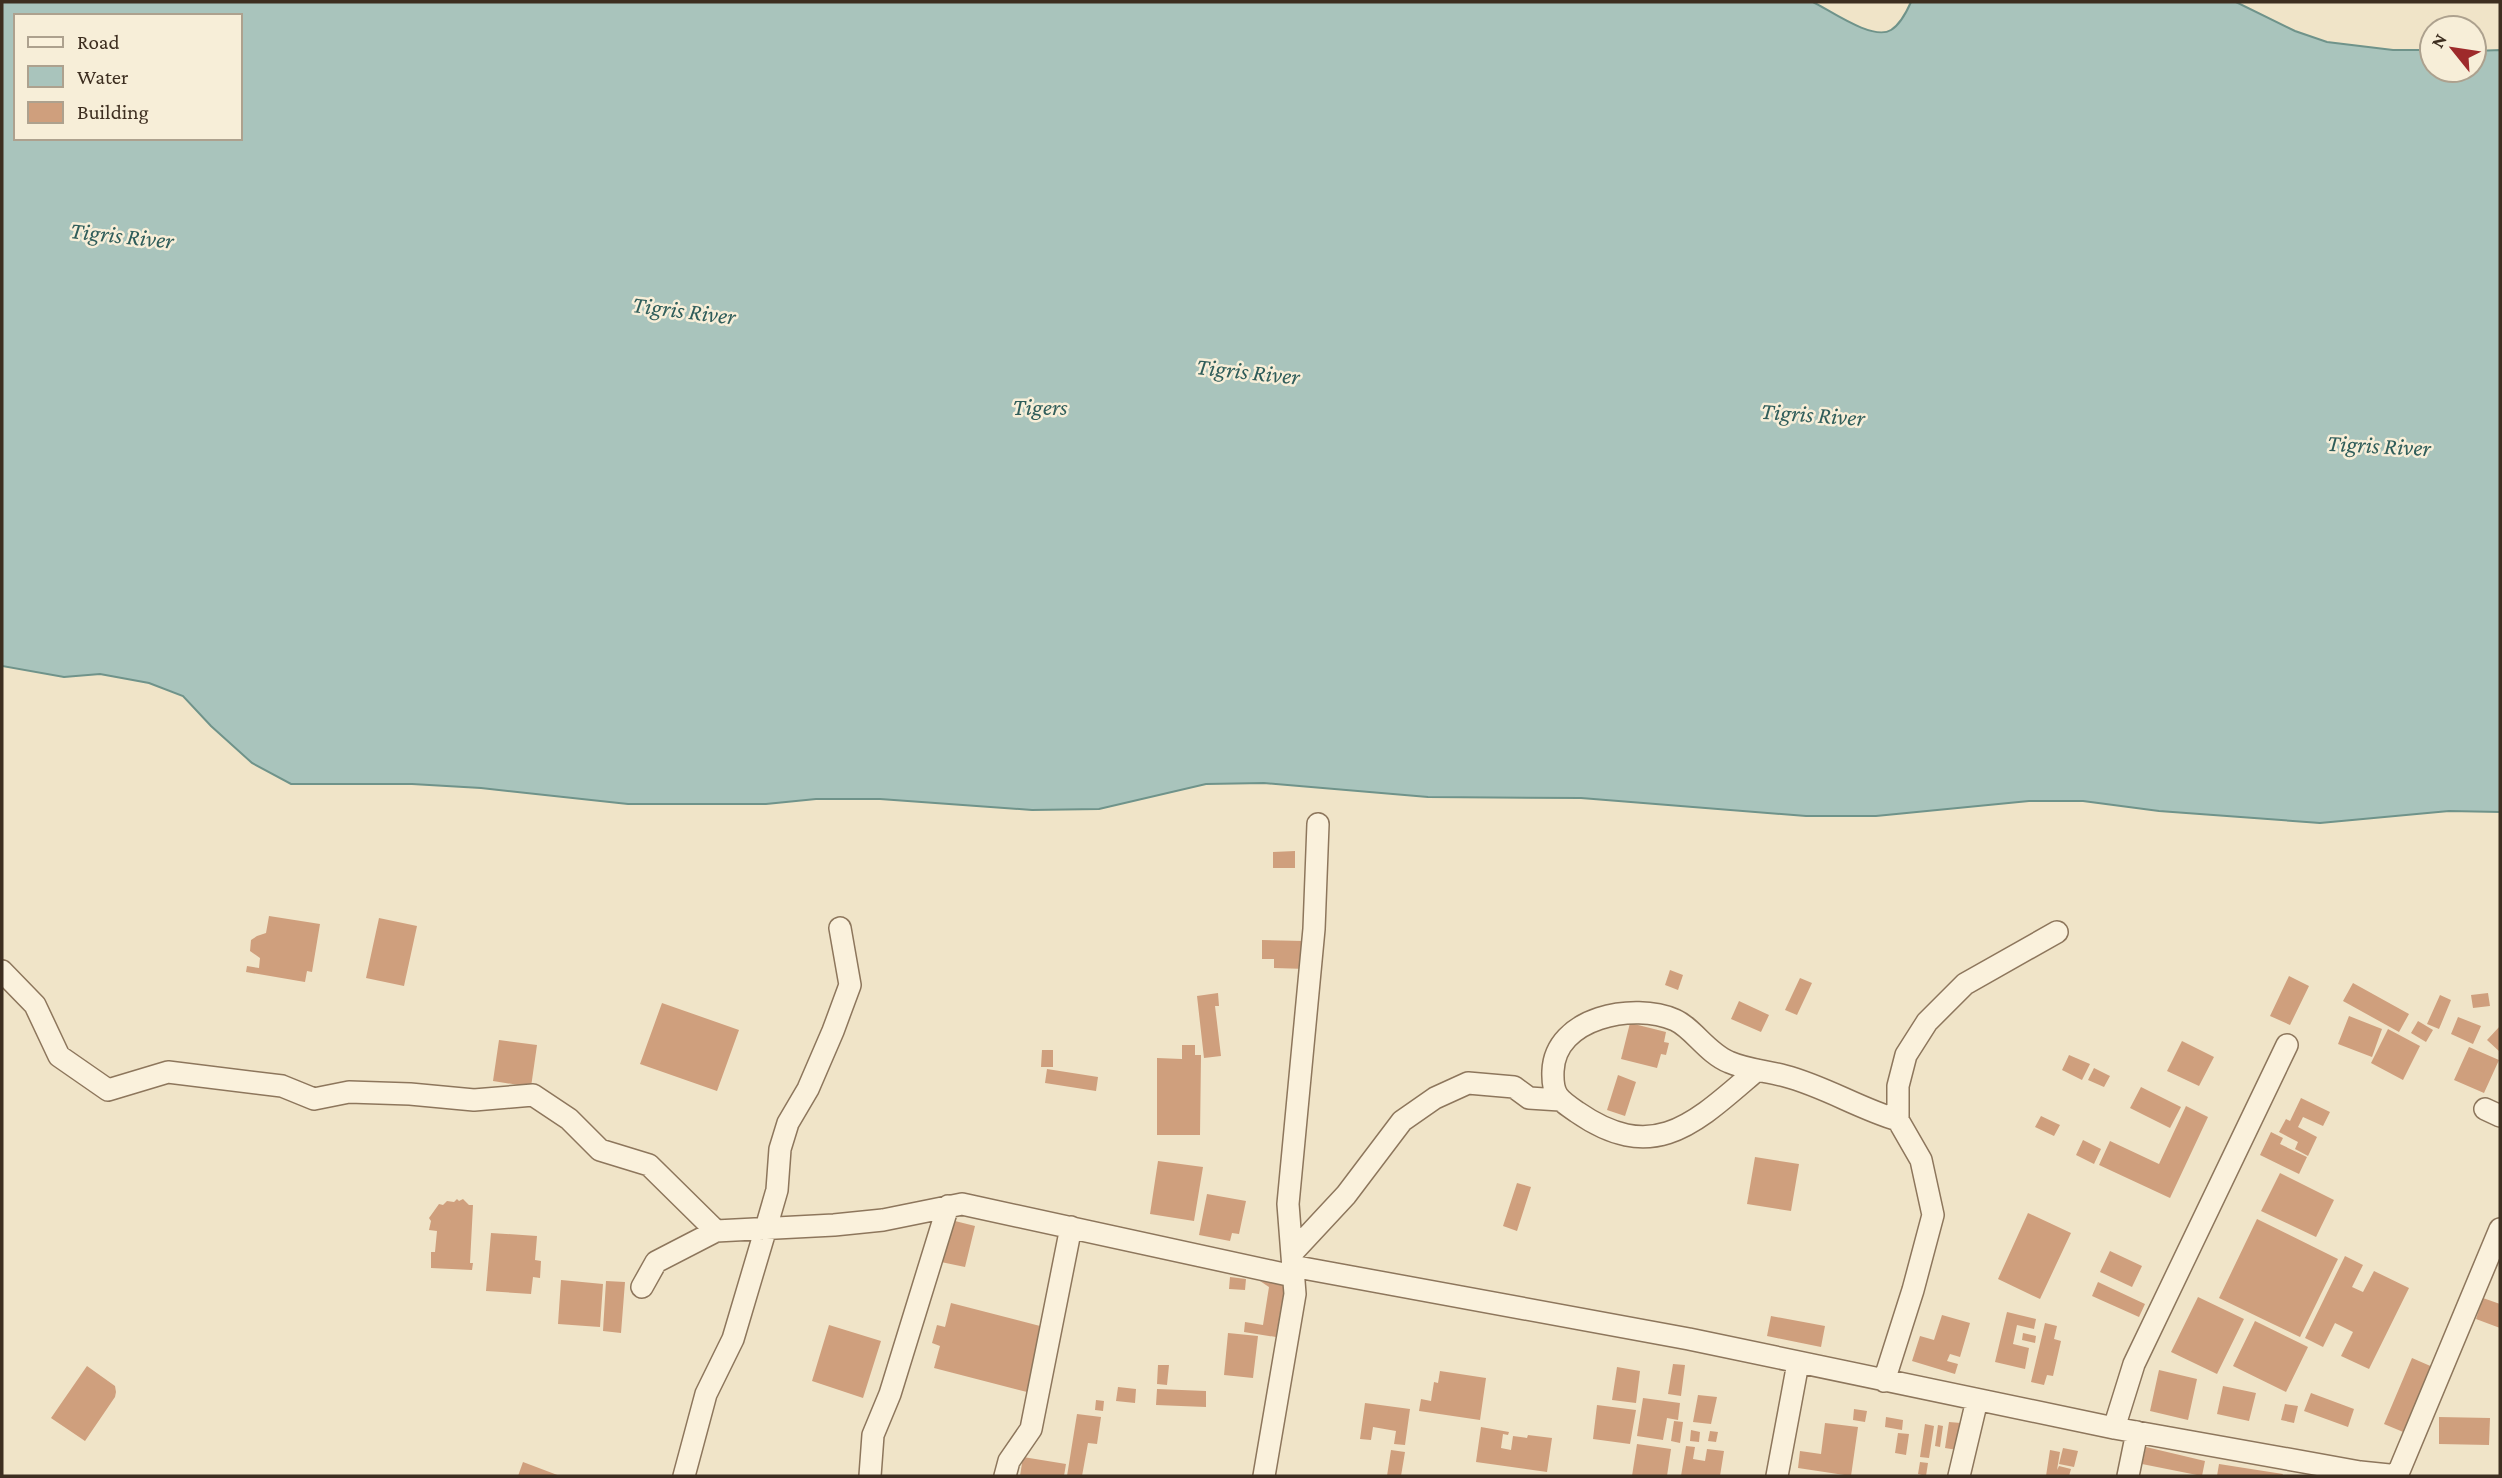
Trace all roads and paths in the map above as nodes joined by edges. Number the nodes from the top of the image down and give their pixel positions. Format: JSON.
{"nodes":[{"id":1,"x":1318,"y":824,"type":"dead end"},
{"id":2,"x":840,"y":928,"type":"dead end"},
{"id":3,"x":2057,"y":932,"type":"dead end"},
{"id":4,"x":2,"y":971,"type":"edge"},
{"id":5,"x":2287,"y":1045,"type":"dead end"},
{"id":6,"x":1757,"y":1070,"type":"junction"},
{"id":7,"x":1560,"y":1100,"type":"junction"},
{"id":8,"x":1899,"y":1121,"type":"junction"},
{"id":9,"x":948,"y":1206,"type":"junction"},
{"id":10,"x":1071,"y":1227,"type":"junction"},
{"id":11,"x":766,"y":1228,"type":"junction"},
{"id":12,"x":2500,"y":1229,"type":"edge"},
{"id":13,"x":716,"y":1231,"type":"junction"},
{"id":14,"x":1292,"y":1265,"type":"junction"},
{"id":15,"x":642,"y":1287,"type":"dead end"},
{"id":16,"x":1798,"y":1363,"type":"junction"},
{"id":17,"x":1884,"y":1381,"type":"junction"},
{"id":18,"x":1978,"y":1400,"type":"junction"},
{"id":19,"x":2113,"y":1428,"type":"junction"},
{"id":20,"x":2137,"y":1432,"type":"junction"},
{"id":21,"x":2296,"y":1469,"type":"edge"},
{"id":22,"x":684,"y":1476,"type":"edge"},
{"id":23,"x":870,"y":1476,"type":"edge"},
{"id":24,"x":1006,"y":1476,"type":"edge"},
{"id":25,"x":1264,"y":1476,"type":"edge"},
{"id":26,"x":1777,"y":1476,"type":"edge"},
{"id":27,"x":1959,"y":1476,"type":"edge"},
{"id":28,"x":2127,"y":1476,"type":"edge"},
{"id":29,"x":2398,"y":1476,"type":"edge"}],
"edges":[{"from":1,"to":14,"type":"street"},
{"from":2,"to":11,"type":"street"},
{"from":3,"to":8,"type":"street"},
{"from":4,"to":13,"type":"street"},
{"from":5,"to":19,"type":"street"},
{"from":6,"to":7,"type":"street"},
{"from":6,"to":7,"type":"street"},
{"from":6,"to":8,"type":"street"},
{"from":7,"to":14,"type":"street"},
{"from":8,"to":17,"type":"street"},
{"from":9,"to":10,"type":"street"},
{"from":9,"to":11,"type":"street"},
{"from":9,"to":23,"type":"street"},
{"from":10,"to":14,"type":"street"},
{"from":10,"to":24,"type":"street"},
{"from":11,"to":13,"type":"street"},
{"from":11,"to":22,"type":"street"},
{"from":12,"to":29,"type":"street"},
{"from":13,"to":15,"type":"street"},
{"from":14,"to":16,"type":"street"},
{"from":14,"to":25,"type":"street"},
{"from":16,"to":17,"type":"street"},
{"from":16,"to":26,"type":"street"},
{"from":17,"to":18,"type":"street"},
{"from":18,"to":19,"type":"street"},
{"from":18,"to":27,"type":"street"},
{"from":19,"to":20,"type":"street"},
{"from":20,"to":21,"type":"street"},
{"from":20,"to":28,"type":"street"},
{"from":21,"to":29,"type":"street"}]}
